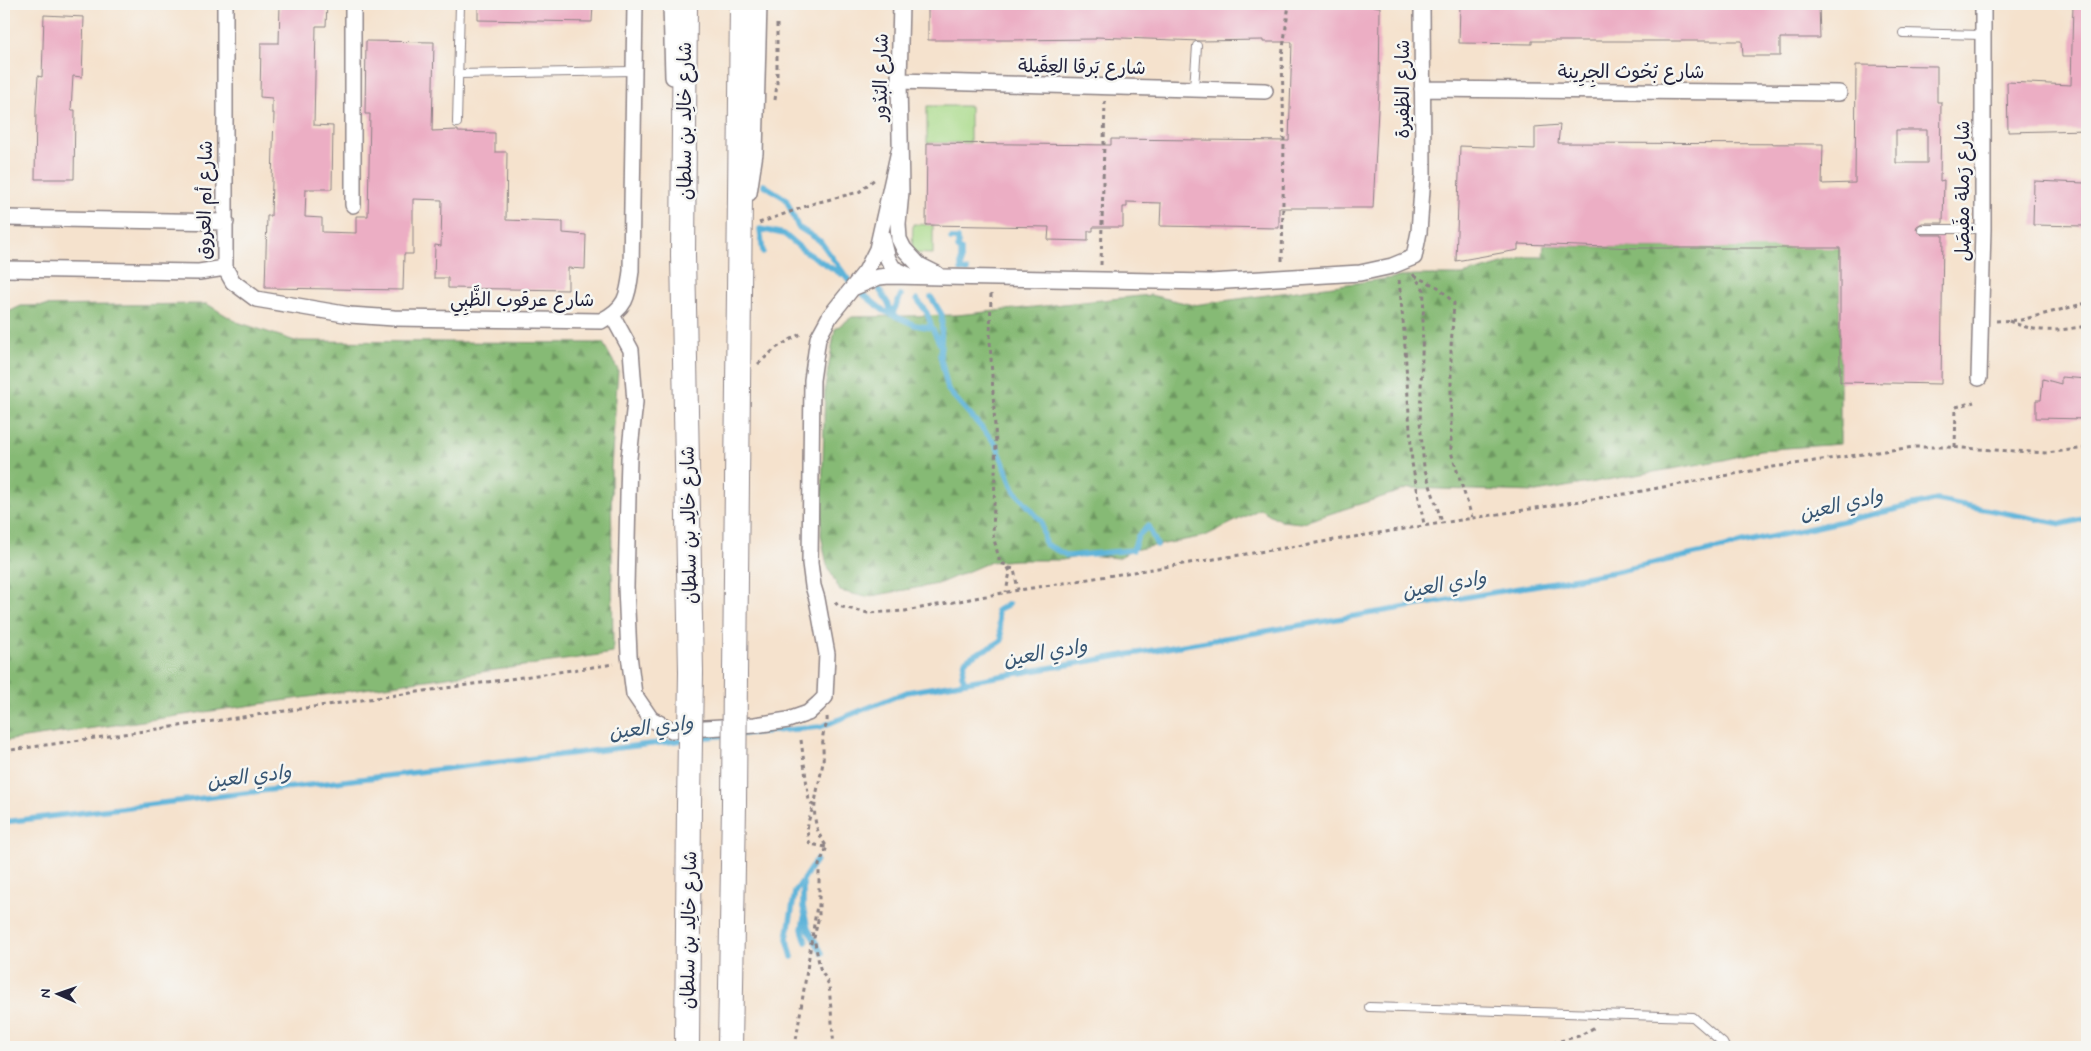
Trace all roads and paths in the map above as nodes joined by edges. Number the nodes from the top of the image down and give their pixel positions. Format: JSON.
{"nodes":[{"id":1,"x":226,"y":4,"type":"edge"},
{"id":2,"x":353,"y":4,"type":"edge"},
{"id":3,"x":460,"y":4,"type":"edge"},
{"id":4,"x":635,"y":4,"type":"edge"},
{"id":5,"x":671,"y":4,"type":"edge"},
{"id":6,"x":685,"y":4,"type":"edge"},
{"id":7,"x":742,"y":4,"type":"edge"},
{"id":8,"x":759,"y":4,"type":"edge"},
{"id":9,"x":901,"y":4,"type":"edge"},
{"id":10,"x":1289,"y":4,"type":"edge"},
{"id":11,"x":1422,"y":4,"type":"edge"},
{"id":12,"x":1983,"y":4,"type":"edge"},
{"id":13,"x":1903,"y":33,"type":"dead end"},
{"id":14,"x":1982,"y":35,"type":"junction"},
{"id":15,"x":1197,"y":46,"type":"dead end"},
{"id":16,"x":633,"y":71,"type":"junction"},
{"id":17,"x":459,"y":74,"type":"junction"},
{"id":18,"x":899,"y":81,"type":"junction"},
{"id":19,"x":1106,"y":86,"type":"junction"},
{"id":20,"x":1194,"y":88,"type":"junction"},
{"id":21,"x":1422,"y":89,"type":"junction"},
{"id":22,"x":1265,"y":91,"type":"dead end"},
{"id":23,"x":1839,"y":93,"type":"dead end"},
{"id":24,"x":456,"y":123,"type":"dead end"},
{"id":25,"x":899,"y":151,"type":"junction"},
{"id":26,"x":353,"y":205,"type":"dead end"},
{"id":27,"x":4,"y":218,"type":"edge"},
{"id":28,"x":226,"y":222,"type":"junction"},
{"id":29,"x":756,"y":224,"type":"dead end"},
{"id":30,"x":882,"y":227,"type":"junction"},
{"id":31,"x":1983,"y":228,"type":"junction"},
{"id":32,"x":1922,"y":229,"type":"dead end"},
{"id":33,"x":683,"y":255,"type":"junction"},
{"id":34,"x":739,"y":259,"type":"junction"},
{"id":35,"x":1392,"y":266,"type":"junction"},
{"id":36,"x":4,"y":268,"type":"edge"},
{"id":37,"x":225,"y":268,"type":"junction"},
{"id":38,"x":1414,"y":275,"type":"junction"},
{"id":39,"x":910,"y":276,"type":"junction"},
{"id":40,"x":944,"y":276,"type":"junction"},
{"id":41,"x":990,"y":278,"type":"junction"},
{"id":42,"x":1281,"y":279,"type":"junction"},
{"id":43,"x":1100,"y":280,"type":"junction"},
{"id":44,"x":854,"y":287,"type":"junction"},
{"id":45,"x":2087,"y":303,"type":"edge"},
{"id":46,"x":612,"y":316,"type":"junction"},
{"id":47,"x":2009,"y":321,"type":"junction"},
{"id":48,"x":1980,"y":322,"type":"junction"},
{"id":49,"x":2087,"y":326,"type":"edge"},
{"id":50,"x":808,"y":329,"type":"dead end"},
{"id":51,"x":754,"y":368,"type":"dead end"},
{"id":52,"x":1979,"y":378,"type":"dead end"},
{"id":53,"x":1974,"y":402,"type":"dead end"},
{"id":54,"x":1955,"y":447,"type":"junction"},
{"id":55,"x":2087,"y":448,"type":"edge"},
{"id":56,"x":1472,"y":517,"type":"junction"},
{"id":57,"x":1442,"y":522,"type":"junction"},
{"id":58,"x":1424,"y":524,"type":"junction"},
{"id":59,"x":1008,"y":568,"type":"junction"},
{"id":60,"x":1018,"y":590,"type":"junction"},
{"id":61,"x":1006,"y":592,"type":"junction"},
{"id":62,"x":833,"y":599,"type":"dead end"},
{"id":63,"x":615,"y":664,"type":"dead end"},
{"id":64,"x":825,"y":697,"type":"junction"},
{"id":65,"x":801,"y":740,"type":"dead end"},
{"id":66,"x":4,"y":751,"type":"edge"},
{"id":67,"x":814,"y":806,"type":"junction"},
{"id":68,"x":827,"y":847,"type":"junction"},
{"id":69,"x":818,"y":897,"type":"junction"},
{"id":70,"x":1370,"y":1007,"type":"dead end"},
{"id":71,"x":1616,"y":1015,"type":"junction"},
{"id":72,"x":687,"y":1047,"type":"edge"},
{"id":73,"x":730,"y":1047,"type":"edge"},
{"id":74,"x":795,"y":1047,"type":"edge"},
{"id":75,"x":834,"y":1047,"type":"edge"},
{"id":76,"x":1537,"y":1047,"type":"edge"},
{"id":77,"x":1725,"y":1047,"type":"edge"}],
"edges":[{"from":1,"to":28,"type":"street","name":"شارع أم العروق"},
{"from":2,"to":26,"type":"street"},
{"from":3,"to":17,"type":"lane"},
{"from":4,"to":16,"type":"street","name":"شارع عرقوب الظَّبِي"},
{"from":5,"to":33,"type":"street"},
{"from":6,"to":33,"type":"main road","name":"شارع خالِد بن سلطان"},
{"from":7,"to":34,"type":"main road"},
{"from":8,"to":34,"type":"street"},
{"from":9,"to":18,"type":"street","name":"شارع البُدُور"},
{"from":10,"to":42,"type":"path"},
{"from":11,"to":21,"type":"street","name":"شارع الظفيرة"},
{"from":12,"to":14,"type":"street","name":"شارع رَملة مفَيصَل"},
{"from":13,"to":14,"type":"lane"},
{"from":14,"to":31,"type":"street","name":"شارع رَملة مفَيصَل"},
{"from":15,"to":20,"type":"lane"},
{"from":16,"to":17,"type":"lane"},
{"from":16,"to":46,"type":"street","name":"شارع عرقوب الظَّبِي"},
{"from":17,"to":24,"type":"lane"},
{"from":18,"to":19,"type":"street","name":"شارع بَرقا العِقَيلة"},
{"from":18,"to":25,"type":"street","name":"شارع البُدُور"},
{"from":19,"to":20,"type":"street","name":"شارع بَرقا العِقَيلة"},
{"from":19,"to":43,"type":"path"},
{"from":20,"to":22,"type":"street","name":"شارع بَرقا العِقَيلة"},
{"from":21,"to":23,"type":"street","name":"شارع بُحُوث الجِرِينة"},
{"from":21,"to":35,"type":"street","name":"شارع الظفيرة"},
{"from":25,"to":29,"type":"path"},
{"from":25,"to":30,"type":"street"},
{"from":25,"to":40,"type":"street"},
{"from":27,"to":28,"type":"street"},
{"from":28,"to":37,"type":"street","name":"شارع أم العروق"},
{"from":30,"to":39,"type":"street"},
{"from":30,"to":44,"type":"street"},
{"from":31,"to":32,"type":"lane"},
{"from":31,"to":48,"type":"street","name":"شارع رَملة مفَيصَل"},
{"from":33,"to":72,"type":"main road","name":"شارع خالِد بن سلطان","bridge":true},
{"from":34,"to":73,"type":"main road","bridge":true},
{"from":35,"to":38,"type":"path"},
{"from":35,"to":42,"type":"street"},
{"from":35,"to":58,"type":"path"},
{"from":36,"to":37,"type":"street","name":"شارع أم العروق"},
{"from":37,"to":46,"type":"street","name":"شارع عرقوب الظَّبِي"},
{"from":38,"to":56,"type":"path"},
{"from":38,"to":57,"type":"path"},
{"from":39,"to":40,"type":"street"},
{"from":39,"to":44,"type":"street"},
{"from":40,"to":41,"type":"street"},
{"from":41,"to":43,"type":"street"},
{"from":41,"to":59,"type":"path"},
{"from":42,"to":43,"type":"street"},
{"from":44,"to":64,"type":"street"},
{"from":45,"to":47,"type":"path"},
{"from":46,"to":64,"type":"street"},
{"from":47,"to":48,"type":"path"},
{"from":47,"to":49,"type":"path"},
{"from":48,"to":52,"type":"street","name":"شارع رَملة مفَيصَل"},
{"from":50,"to":51,"type":"path"},
{"from":53,"to":54,"type":"path"},
{"from":54,"to":55,"type":"path"},
{"from":54,"to":56,"type":"path"},
{"from":56,"to":57,"type":"path"},
{"from":57,"to":58,"type":"path"},
{"from":58,"to":60,"type":"path"},
{"from":59,"to":60,"type":"path"},
{"from":59,"to":61,"type":"path"},
{"from":60,"to":61,"type":"path"},
{"from":61,"to":62,"type":"path"},
{"from":63,"to":66,"type":"path"},
{"from":64,"to":67,"type":"path"},
{"from":65,"to":67,"type":"path"},
{"from":67,"to":68,"type":"path"},
{"from":67,"to":68,"type":"path"},
{"from":68,"to":69,"type":"path"},
{"from":69,"to":74,"type":"path"},
{"from":69,"to":75,"type":"path"},
{"from":70,"to":71,"type":"lane"},
{"from":71,"to":76,"type":"path"},
{"from":71,"to":77,"type":"lane"}]}
